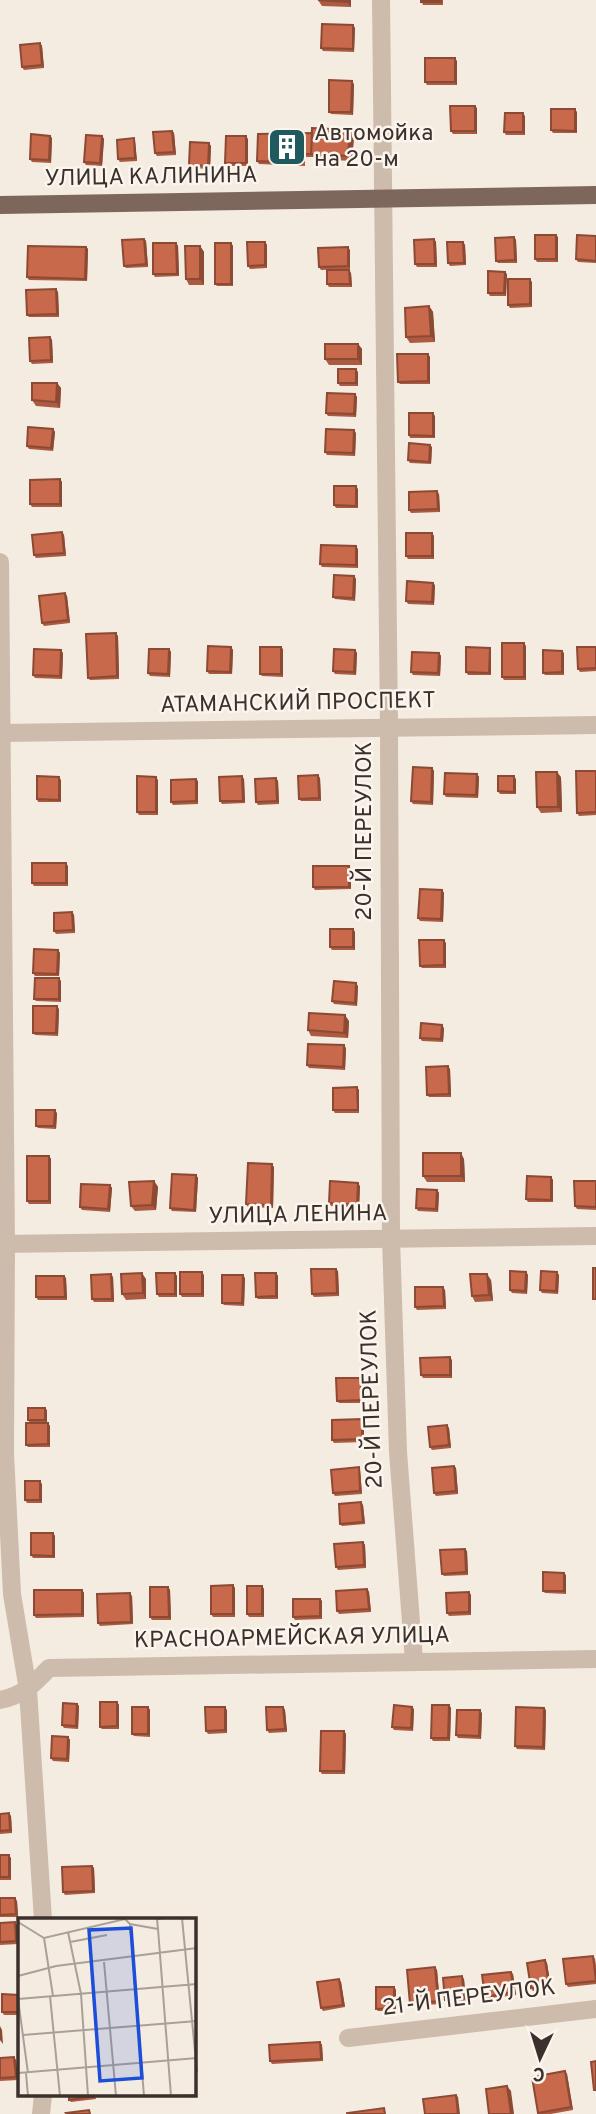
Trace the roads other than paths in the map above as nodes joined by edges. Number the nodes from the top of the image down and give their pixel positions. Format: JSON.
{"nodes":[{"id":1,"x":381,"y":0,"type":"edge"},
{"id":2,"x":596,"y":195,"type":"edge"},
{"id":3,"x":383,"y":199,"type":"junction"},
{"id":4,"x":0,"y":205,"type":"edge"},
{"id":5,"x":0,"y":562,"type":"edge"},
{"id":6,"x":596,"y":725,"type":"edge"},
{"id":7,"x":389,"y":727,"type":"junction"},
{"id":8,"x":1,"y":733,"type":"edge"},
{"id":9,"x":596,"y":1236,"type":"edge"},
{"id":10,"x":391,"y":1239,"type":"junction"},
{"id":11,"x":3,"y":1244,"type":"edge"},
{"id":12,"x":596,"y":1659,"type":"edge"},
{"id":13,"x":414,"y":1661,"type":"junction"},
{"id":14,"x":28,"y":1690,"type":"junction"},
{"id":15,"x":0,"y":1700,"type":"edge"},
{"id":16,"x":44,"y":1918,"type":"edge"},
{"id":17,"x":596,"y":2009,"type":"edge"},
{"id":18,"x":348,"y":2038,"type":"dead end"},
{"id":19,"x":43,"y":2096,"type":"edge"},
{"id":20,"x":41,"y":2114,"type":"edge"}],
"edges":[{"from":1,"to":3,"type":"street","name":"20-Й ПЕРЕУЛОК"},
{"from":2,"to":3,"type":"main road","name":"УЛИЦА КАЛИНИНА"},
{"from":3,"to":4,"type":"main road","name":"УЛИЦА КАЛИНИНА"},
{"from":3,"to":7,"type":"street","name":"20-Й ПЕРЕУЛОК"},
{"from":5,"to":8,"type":"street"},
{"from":6,"to":7,"type":"street","name":"АТАМАНСКИЙ ПРОСПЕКТ"},
{"from":7,"to":8,"type":"street","name":"АТАМАНСКИЙ ПРОСПЕКТ"},
{"from":7,"to":10,"type":"street","name":"20-Й ПЕРЕУЛОК"},
{"from":8,"to":11,"type":"street"},
{"from":9,"to":10,"type":"street","name":"УЛИЦА ЛЕНИНА"},
{"from":10,"to":11,"type":"street","name":"УЛИЦА ЛЕНИНА"},
{"from":10,"to":13,"type":"street","name":"20-Й ПЕРЕУЛОК"},
{"from":11,"to":14,"type":"street"},
{"from":12,"to":13,"type":"street","name":"КРАСНОАРМЕЙСКАЯ УЛИЦА"},
{"from":13,"to":14,"type":"street","name":"КРАСНОАРМЕЙСКАЯ УЛИЦА"},
{"from":14,"to":15,"type":"street","name":"КРАСНОАРМЕЙСКАЯ УЛИЦА"},
{"from":14,"to":16,"type":"street"},
{"from":17,"to":18,"type":"street","name":"21-Й ПЕРЕУЛОК"},
{"from":19,"to":20,"type":"street"}]}
